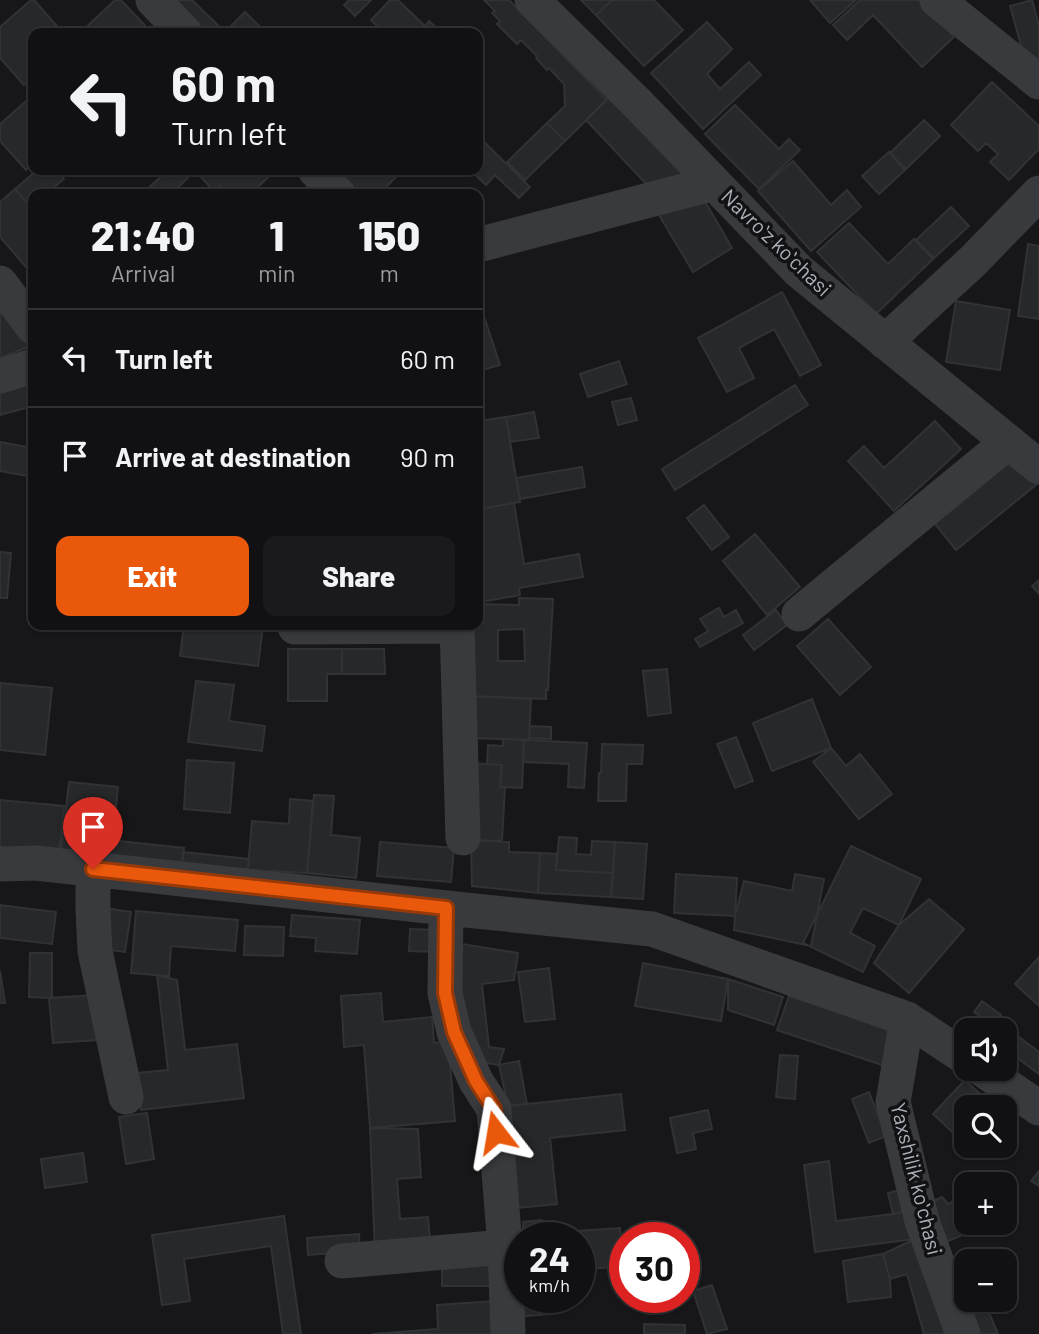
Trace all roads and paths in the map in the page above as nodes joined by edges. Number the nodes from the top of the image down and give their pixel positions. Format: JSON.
{"nodes":[{"id":1,"x":153,"y":0,"type":"edge"},
{"id":2,"x":532,"y":0,"type":"edge"},
{"id":3,"x":937,"y":0,"type":"edge"},
{"id":4,"x":179,"y":28,"type":"edge"},
{"id":5,"x":1039,"y":82,"type":"edge"},
{"id":6,"x":320,"y":175,"type":"edge"},
{"id":7,"x":714,"y":183,"type":"junction"},
{"id":8,"x":333,"y":189,"type":"edge"},
{"id":9,"x":1039,"y":193,"type":"edge"},
{"id":10,"x":483,"y":244,"type":"edge"},
{"id":11,"x":0,"y":284,"type":"edge"},
{"id":12,"x":28,"y":320,"type":"edge"},
{"id":13,"x":885,"y":342,"type":"junction"},
{"id":14,"x":28,"y":368,"type":"edge"},
{"id":15,"x":0,"y":376,"type":"edge"},
{"id":16,"x":1007,"y":442,"type":"junction"},
{"id":17,"x":1039,"y":467,"type":"edge"},
{"id":18,"x":799,"y":614,"type":"dead end"},
{"id":19,"x":457,"y":630,"type":"edge"},
{"id":20,"x":463,"y":838,"type":"dead end"},
{"id":21,"x":0,"y":863,"type":"edge"},
{"id":22,"x":93,"y":869,"type":"junction"},
{"id":23,"x":446,"y":908,"type":"junction"},
{"id":24,"x":906,"y":1020,"type":"junction"},
{"id":25,"x":954,"y":1050,"type":"edge"},
{"id":26,"x":1000,"y":1081,"type":"edge"},
{"id":27,"x":126,"y":1097,"type":"dead end"},
{"id":28,"x":1039,"y":1108,"type":"edge"},
{"id":29,"x":504,"y":1234,"type":"edge"},
{"id":30,"x":504,"y":1247,"type":"edge"},
{"id":31,"x":342,"y":1261,"type":"dead end"},
{"id":32,"x":508,"y":1313,"type":"edge"},
{"id":33,"x":509,"y":1334,"type":"edge"},
{"id":34,"x":963,"y":1334,"type":"edge"}],
"edges":[{"from":1,"to":4,"type":"street"},
{"from":2,"to":7,"type":"street","name":"Navroʻz koʻchasi"},
{"from":3,"to":5,"type":"street"},
{"from":6,"to":8,"type":"street"},
{"from":7,"to":10,"type":"street"},
{"from":7,"to":13,"type":"street","name":"Navroʻz koʻchasi"},
{"from":9,"to":13,"type":"street"},
{"from":11,"to":12,"type":"street"},
{"from":13,"to":16,"type":"street","name":"Navroʻz koʻchasi"},
{"from":14,"to":15,"type":"street"},
{"from":16,"to":17,"type":"street","name":"Navroʻz koʻchasi"},
{"from":16,"to":18,"type":"street"},
{"from":19,"to":20,"type":"street"},
{"from":21,"to":22,"type":"street"},
{"from":22,"to":23,"type":"street"},
{"from":22,"to":27,"type":"street"},
{"from":23,"to":24,"type":"street"},
{"from":23,"to":29,"type":"street"},
{"from":24,"to":25,"type":"street"},
{"from":24,"to":34,"type":"street","name":"Yaxshilik koʻchasi"},
{"from":26,"to":28,"type":"street"},
{"from":30,"to":31,"type":"street"},
{"from":32,"to":33,"type":"street"}]}
